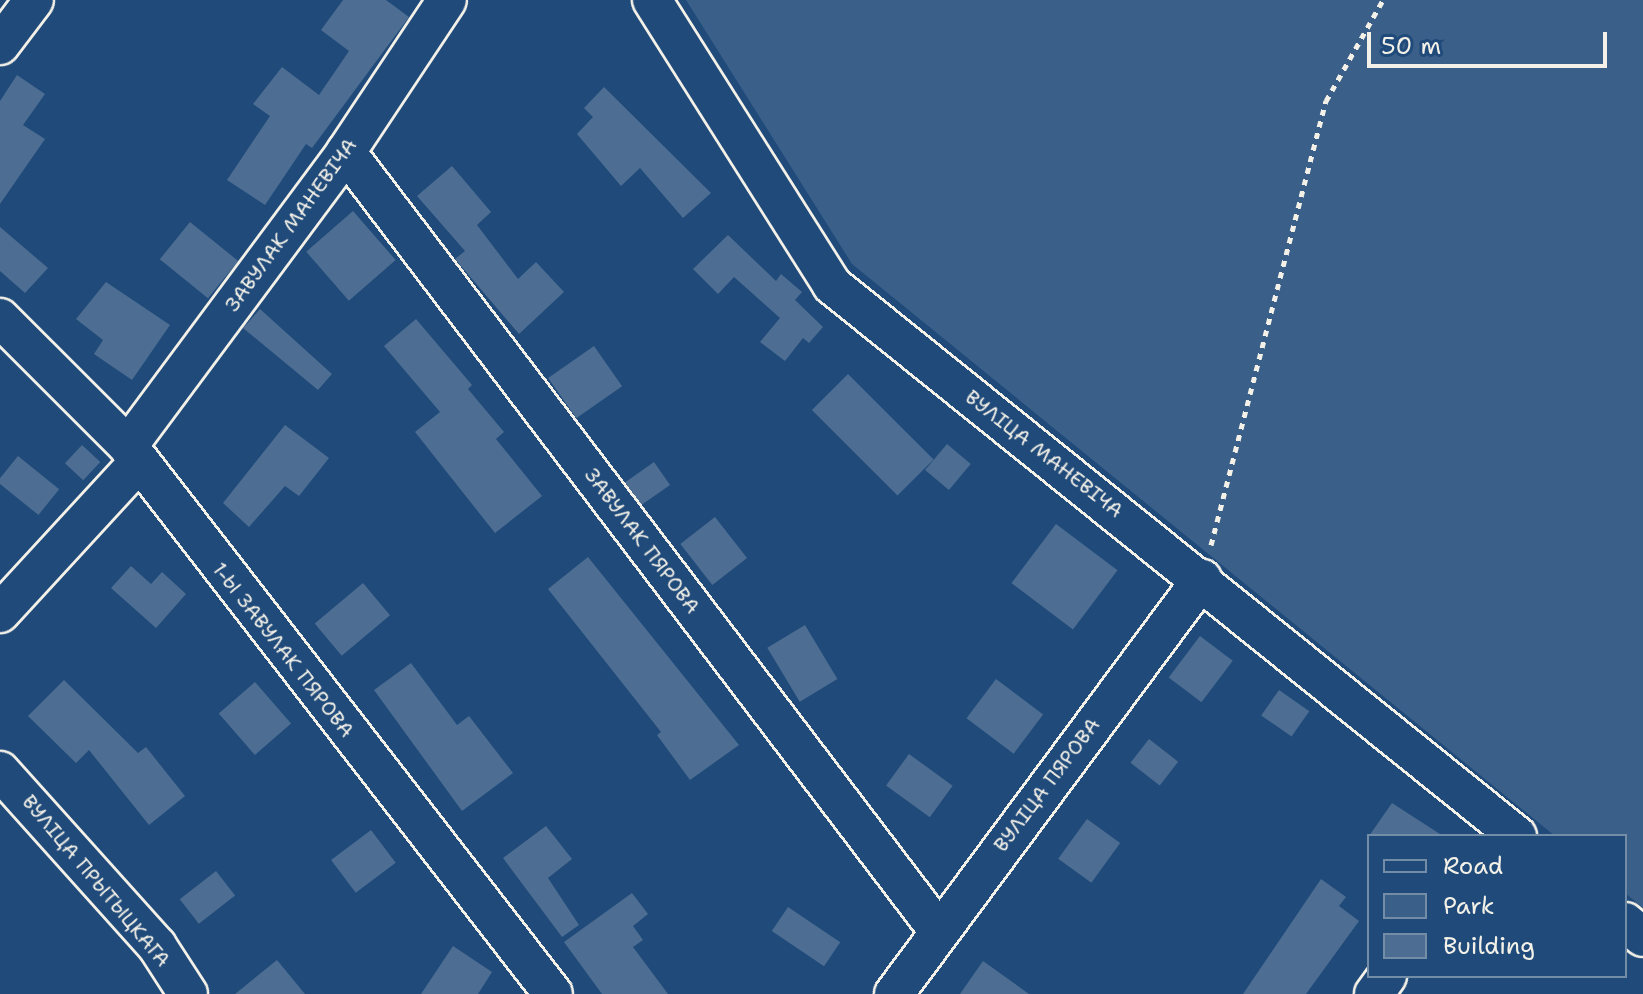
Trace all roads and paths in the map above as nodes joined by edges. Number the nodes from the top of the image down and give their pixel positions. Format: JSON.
{"nodes":[{"id":1,"x":34,"y":0,"type":"edge"},
{"id":2,"x":447,"y":0,"type":"edge"},
{"id":3,"x":652,"y":0,"type":"edge"},
{"id":4,"x":1383,"y":0,"type":"edge"},
{"id":5,"x":0,"y":45,"type":"edge"},
{"id":6,"x":346,"y":152,"type":"junction"},
{"id":7,"x":0,"y":318,"type":"edge"},
{"id":8,"x":132,"y":455,"type":"junction"},
{"id":9,"x":1202,"y":579,"type":"junction"},
{"id":10,"x":0,"y":613,"type":"edge"},
{"id":11,"x":0,"y":771,"type":"edge"},
{"id":12,"x":1501,"y":831,"type":"edge"},
{"id":13,"x":1627,"y":924,"type":"edge"},
{"id":14,"x":938,"y":930,"type":"junction"},
{"id":15,"x":1643,"y":937,"type":"edge"},
{"id":16,"x":188,"y":994,"type":"edge"},
{"id":17,"x":553,"y":994,"type":"edge"},
{"id":18,"x":894,"y":994,"type":"edge"}],
"edges":[{"from":1,"to":5,"type":"street"},
{"from":2,"to":6,"type":"street","name":"ЗАВУЛАК МАНЕВІЧА"},
{"from":3,"to":9,"type":"street","name":"ВУЛІЦА МАНЕВІЧА"},
{"from":4,"to":9,"type":"path"},
{"from":6,"to":8,"type":"street","name":"ЗАВУЛАК МАНЕВІЧА"},
{"from":6,"to":14,"type":"street","name":"ЗАВУЛАК ПЯРОВА"},
{"from":7,"to":8,"type":"street","name":"1-Ы ЗАВУЛАК ПЯРОВА"},
{"from":8,"to":10,"type":"street","name":"ЗАВУЛАК МАНЕВІЧА"},
{"from":8,"to":17,"type":"street","name":"1-Ы ЗАВУЛАК ПЯРОВА"},
{"from":9,"to":12,"type":"street","name":"ВУЛІЦА МАНЕВІЧА"},
{"from":9,"to":14,"type":"street","name":"ВУЛІЦА ПЯРОВА"},
{"from":11,"to":16,"type":"street","name":"ВУЛІЦА ПРЫТЫЦКАГА"},
{"from":13,"to":15,"type":"street"},
{"from":14,"to":18,"type":"street","name":"ВУЛІЦА ПЯРОВА"}]}
